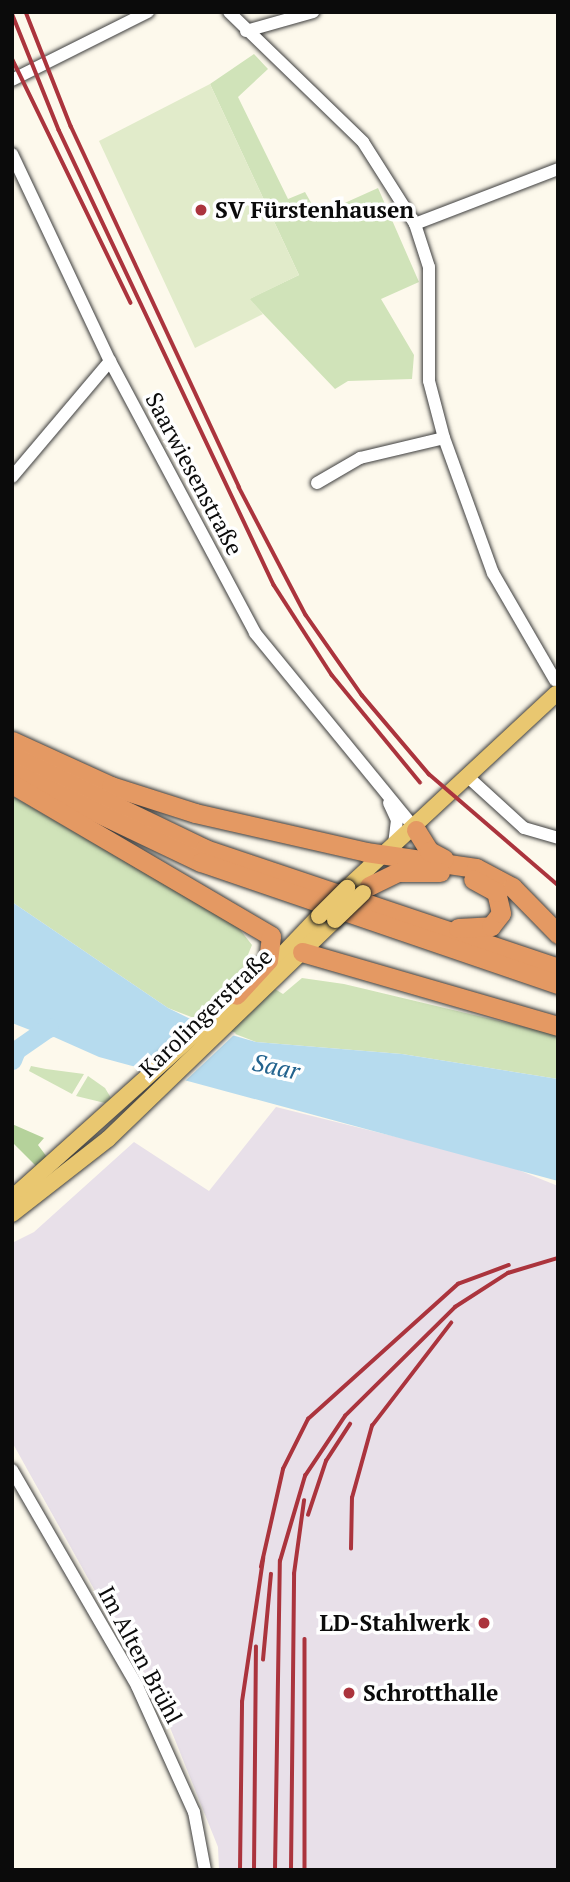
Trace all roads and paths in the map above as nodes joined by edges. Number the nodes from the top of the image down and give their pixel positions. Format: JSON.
{"nodes":[{"id":1,"x":148,"y":12,"type":"edge"},
{"id":2,"x":229,"y":12,"type":"edge"},
{"id":3,"x":313,"y":12,"type":"edge"},
{"id":4,"x":246,"y":32,"type":"junction"},
{"id":5,"x":12,"y":80,"type":"edge"},
{"id":6,"x":12,"y":154,"type":"edge"},
{"id":7,"x":558,"y":169,"type":"edge"},
{"id":8,"x":415,"y":224,"type":"junction"},
{"id":9,"x":110,"y":361,"type":"junction"},
{"id":10,"x":444,"y":438,"type":"junction"},
{"id":11,"x":12,"y":477,"type":"edge"},
{"id":12,"x":317,"y":483,"type":"dead end"},
{"id":13,"x":557,"y":687,"type":"edge"},
{"id":14,"x":12,"y":741,"type":"edge"},
{"id":15,"x":12,"y":756,"type":"edge"},
{"id":16,"x":12,"y":772,"type":"edge"},
{"id":17,"x":467,"y":776,"type":"junction"},
{"id":18,"x":12,"y":784,"type":"edge"},
{"id":19,"x":380,"y":788,"type":"junction"},
{"id":20,"x":416,"y":830,"type":"junction"},
{"id":21,"x":558,"y":838,"type":"edge"},
{"id":22,"x":393,"y":851,"type":"junction"},
{"id":23,"x":448,"y":861,"type":"junction"},
{"id":24,"x":360,"y":889,"type":"junction"},
{"id":25,"x":436,"y":927,"type":"junction"},
{"id":26,"x":558,"y":934,"type":"edge"},
{"id":27,"x":302,"y":953,"type":"junction"},
{"id":28,"x":558,"y":968,"type":"edge"},
{"id":29,"x":265,"y":976,"type":"junction"},
{"id":30,"x":558,"y":984,"type":"edge"},
{"id":31,"x":236,"y":995,"type":"joint"},
{"id":32,"x":558,"y":1026,"type":"edge"},
{"id":33,"x":12,"y":1198,"type":"edge"},
{"id":34,"x":12,"y":1214,"type":"edge"},
{"id":35,"x":12,"y":1470,"type":"edge"},
{"id":36,"x":205,"y":1870,"type":"edge"}],
"edges":[{"from":1,"to":5,"type":"street"},
{"from":2,"to":4,"type":"street"},
{"from":3,"to":4,"type":"street"},
{"from":4,"to":8,"type":"street"},
{"from":6,"to":9,"type":"street","name":"Saarwiesenstraße"},
{"from":7,"to":8,"type":"street"},
{"from":8,"to":10,"type":"street"},
{"from":9,"to":11,"type":"street"},
{"from":9,"to":19,"type":"street","name":"Saarwiesenstraße"},
{"from":10,"to":12,"type":"street"},
{"from":10,"to":13,"type":"street"},
{"from":13,"to":17,"type":"main road","name":"Karolingerstraße"},
{"from":14,"to":22,"type":"highway"},
{"from":15,"to":25,"type":"highway"},
{"from":16,"to":30,"type":"highway"},
{"from":17,"to":20,"type":"main road","name":"Karolingerstraße"},
{"from":17,"to":21,"type":"street"},
{"from":18,"to":29,"type":"highway"},
{"from":19,"to":20,"type":"street","name":"Saarwiesenstraße"},
{"from":19,"to":22,"type":"street","name":"Saarwiesenstraße"},
{"from":20,"to":22,"type":"main road","name":"Karolingerstraße"},
{"from":20,"to":23,"type":"highway"},
{"from":22,"to":23,"type":"highway"},
{"from":22,"to":24,"type":"main road","name":"Karolingerstraße"},
{"from":23,"to":26,"type":"highway"},
{"from":24,"to":25,"type":"highway"},
{"from":24,"to":27,"type":"main road","name":"Karolingerstraße","bridge":true},
{"from":24,"to":29,"type":"main road","name":"Karolingerstraße","bridge":true},
{"from":25,"to":28,"type":"highway"},
{"from":27,"to":29,"type":"main road","name":"Karolingerstraße"},
{"from":27,"to":32,"type":"highway"},
{"from":29,"to":31,"type":"highway"},
{"from":29,"to":34,"type":"main road","name":"Karolingerstraße"},
{"from":31,"to":33,"type":"main road","name":"Karolingerstraße"},
{"from":35,"to":36,"type":"street","name":"Im Alten Brühl"}]}
